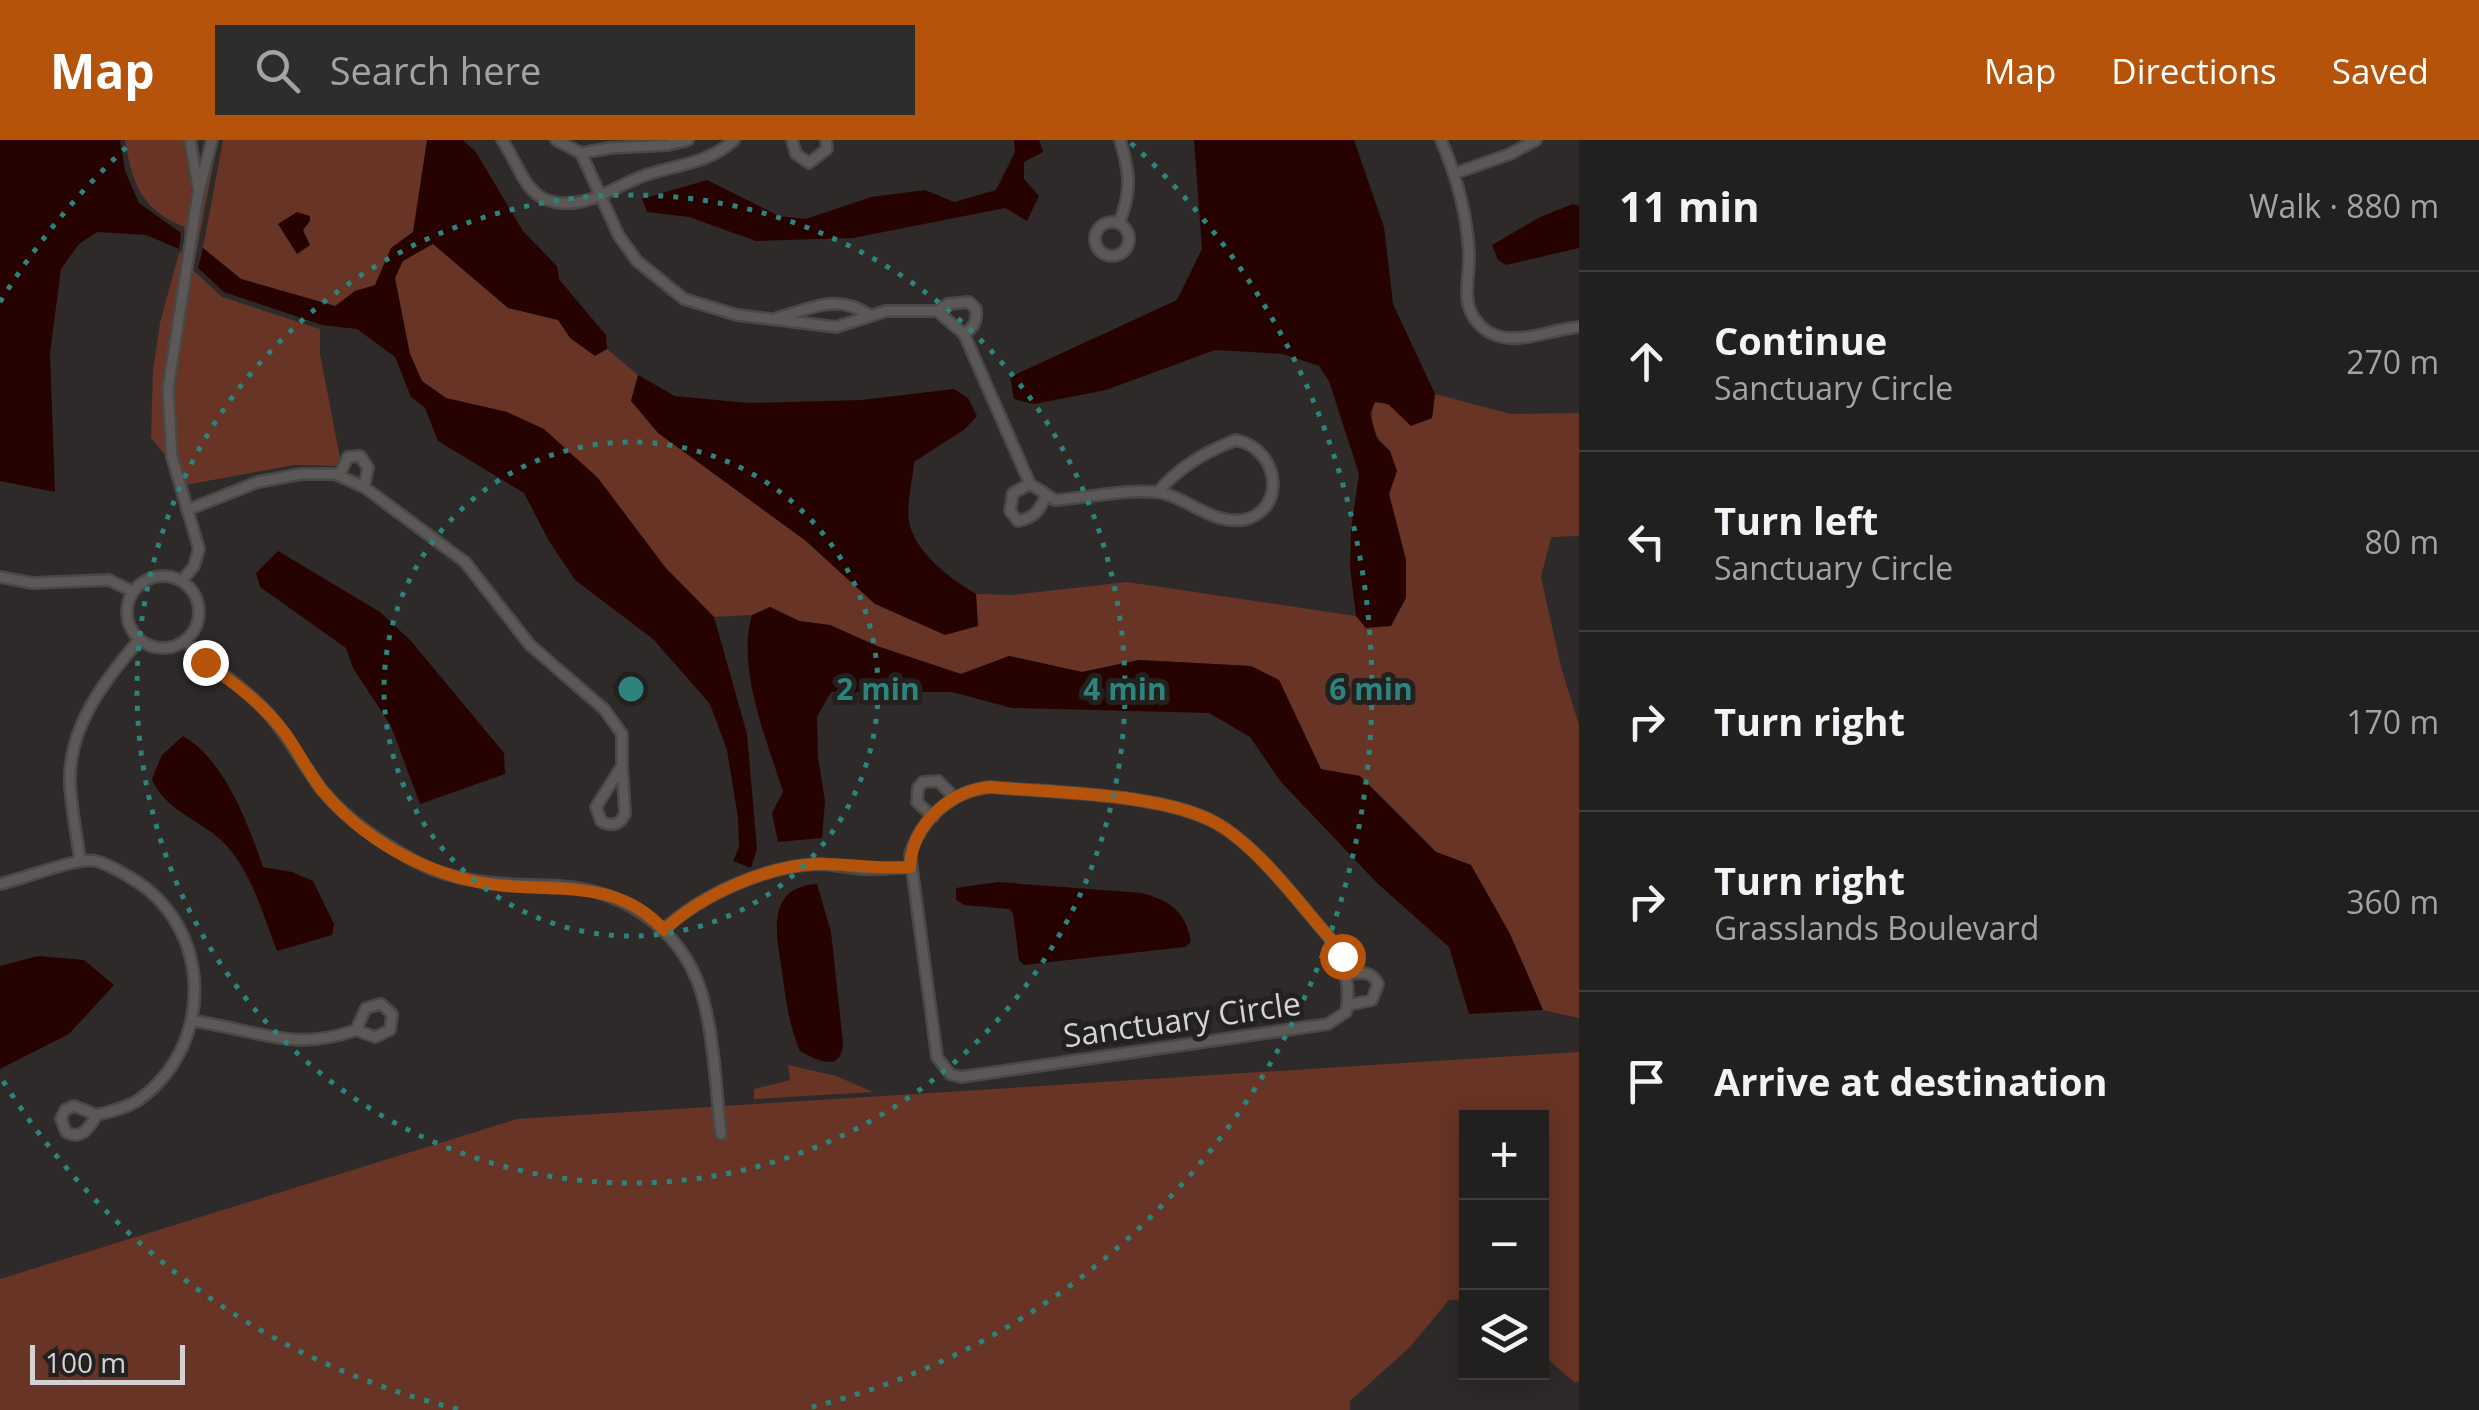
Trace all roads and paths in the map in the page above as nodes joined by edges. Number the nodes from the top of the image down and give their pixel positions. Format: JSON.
{"nodes":[{"id":1,"x":190,"y":140,"type":"edge"},
{"id":2,"x":212,"y":140,"type":"edge"},
{"id":3,"x":502,"y":140,"type":"edge"},
{"id":4,"x":556,"y":140,"type":"edge"},
{"id":5,"x":688,"y":140,"type":"edge"},
{"id":6,"x":734,"y":140,"type":"edge"},
{"id":7,"x":792,"y":140,"type":"edge"},
{"id":8,"x":826,"y":140,"type":"edge"},
{"id":9,"x":1120,"y":140,"type":"edge"},
{"id":10,"x":1441,"y":140,"type":"edge"},
{"id":11,"x":1536,"y":140,"type":"edge"},
{"id":12,"x":582,"y":153,"type":"junction"},
{"id":13,"x":1456,"y":173,"type":"junction"},
{"id":14,"x":198,"y":194,"type":"junction"},
{"id":15,"x":600,"y":197,"type":"junction"},
{"id":16,"x":1118,"y":223,"type":"dead end"},
{"id":17,"x":937,"y":311,"type":"junction"},
{"id":18,"x":868,"y":314,"type":"junction"},
{"id":19,"x":770,"y":320,"type":"junction"},
{"id":20,"x":1579,"y":327,"type":"edge"},
{"id":21,"x":964,"y":334,"type":"junction"},
{"id":22,"x":339,"y":476,"type":"junction"},
{"id":23,"x":1030,"y":484,"type":"junction"},
{"id":24,"x":364,"y":487,"type":"junction"},
{"id":25,"x":1158,"y":492,"type":"junction"},
{"id":26,"x":1046,"y":496,"type":"junction"},
{"id":27,"x":186,"y":510,"type":"junction"},
{"id":28,"x":0,"y":577,"type":"edge"},
{"id":29,"x":182,"y":581,"type":"junction"},
{"id":30,"x":132,"y":591,"type":"junction"},
{"id":31,"x":140,"y":640,"type":"junction"},
{"id":32,"x":185,"y":641,"type":"junction"},
{"id":33,"x":622,"y":766,"type":"junction"},
{"id":34,"x":954,"y":797,"type":"junction"},
{"id":35,"x":933,"y":817,"type":"junction"},
{"id":36,"x":80,"y":860,"type":"junction"},
{"id":37,"x":910,"y":867,"type":"junction"},
{"id":38,"x":0,"y":884,"type":"edge"},
{"id":39,"x":664,"y":930,"type":"junction"},
{"id":40,"x":1344,"y":975,"type":"junction"},
{"id":41,"x":1348,"y":1004,"type":"junction"},
{"id":42,"x":192,"y":1021,"type":"junction"},
{"id":43,"x":356,"y":1030,"type":"junction"},
{"id":44,"x":97,"y":1115,"type":"dead end"},
{"id":45,"x":721,"y":1134,"type":"dead end"}],
"edges":[{"from":1,"to":14,"type":"street"},
{"from":2,"to":14,"type":"street"},
{"from":3,"to":15,"type":"street"},
{"from":4,"to":12,"type":"street"},
{"from":5,"to":12,"type":"street"},
{"from":6,"to":15,"type":"street"},
{"from":7,"to":8,"type":"street"},
{"from":9,"to":16,"type":"street"},
{"from":10,"to":13,"type":"street"},
{"from":11,"to":13,"type":"street"},
{"from":12,"to":15,"type":"street"},
{"from":13,"to":20,"type":"street"},
{"from":14,"to":27,"type":"street"},
{"from":15,"to":19,"type":"street"},
{"from":17,"to":18,"type":"street"},
{"from":17,"to":21,"type":"street"},
{"from":17,"to":21,"type":"street"},
{"from":18,"to":19,"type":"street"},
{"from":18,"to":19,"type":"street"},
{"from":21,"to":23,"type":"street"},
{"from":22,"to":24,"type":"street"},
{"from":22,"to":24,"type":"street"},
{"from":22,"to":27,"type":"street"},
{"from":23,"to":26,"type":"street"},
{"from":23,"to":26,"type":"street"},
{"from":24,"to":33,"type":"street"},
{"from":25,"to":25,"type":"street"},
{"from":25,"to":26,"type":"street"},
{"from":27,"to":29,"type":"street"},
{"from":28,"to":30,"type":"street"},
{"from":29,"to":30,"type":"street"},
{"from":29,"to":32,"type":"street"},
{"from":30,"to":31,"type":"street"},
{"from":31,"to":32,"type":"street"},
{"from":31,"to":36,"type":"street"},
{"from":32,"to":39,"type":"street"},
{"from":33,"to":33,"type":"street"},
{"from":34,"to":35,"type":"street"},
{"from":34,"to":35,"type":"street","name":"Sanctuary Circle"},
{"from":34,"to":40,"type":"street","name":"Sanctuary Circle"},
{"from":35,"to":37,"type":"street"},
{"from":36,"to":38,"type":"street"},
{"from":36,"to":42,"type":"street"},
{"from":37,"to":39,"type":"street"},
{"from":37,"to":41,"type":"street","name":"Sanctuary Circle"},
{"from":39,"to":45,"type":"street"},
{"from":40,"to":41,"type":"street","name":"Sanctuary Circle"},
{"from":40,"to":41,"type":"street"},
{"from":42,"to":43,"type":"street"},
{"from":42,"to":44,"type":"street"},
{"from":43,"to":43,"type":"street"}]}
